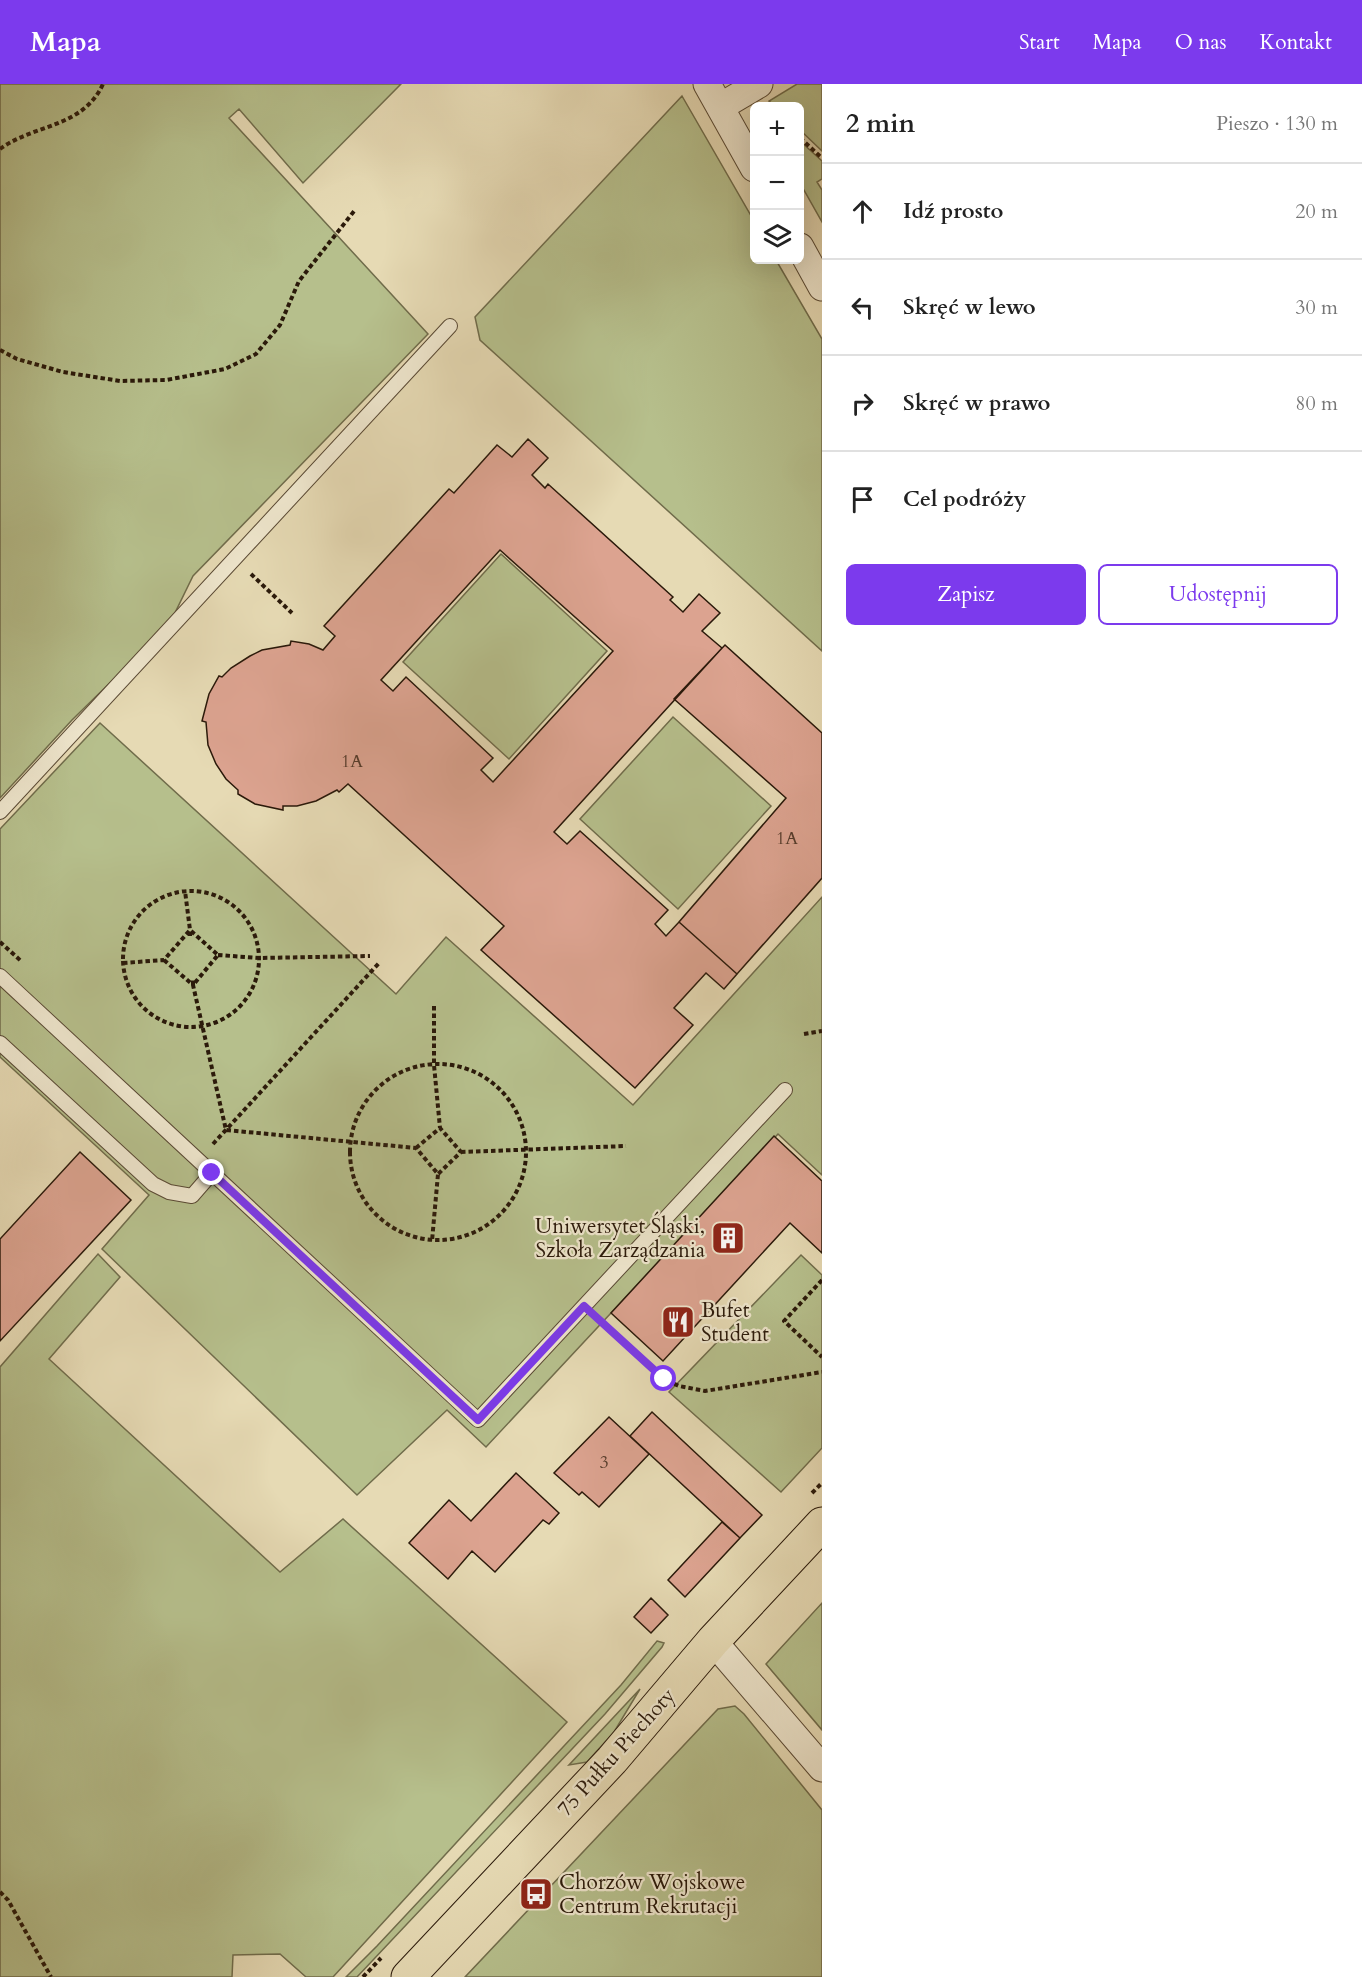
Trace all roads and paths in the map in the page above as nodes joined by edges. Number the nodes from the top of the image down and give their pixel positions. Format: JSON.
{"nodes":[{"id":1,"x":103,"y":84,"type":"edge"},
{"id":2,"x":759,"y":84,"type":"edge"},
{"id":3,"x":714,"y":95,"type":"edge"},
{"id":4,"x":804,"y":142,"type":"edge"},
{"id":5,"x":0,"y":149,"type":"edge"},
{"id":6,"x":822,"y":158,"type":"edge"},
{"id":7,"x":750,"y":161,"type":"edge"},
{"id":8,"x":355,"y":210,"type":"dead end"},
{"id":9,"x":804,"y":254,"type":"edge"},
{"id":10,"x":822,"y":287,"type":"edge"},
{"id":11,"x":450,"y":326,"type":"dead end"},
{"id":12,"x":0,"y":350,"type":"edge"},
{"id":13,"x":268,"y":591,"type":"dead end"},
{"id":14,"x":292,"y":613,"type":"dead end"},
{"id":15,"x":0,"y":813,"type":"edge"},
{"id":16,"x":185,"y":891,"type":"junction"},
{"id":17,"x":190,"y":930,"type":"junction"},
{"id":18,"x":190,"y":936,"type":"dead end"},
{"id":19,"x":218,"y":955,"type":"junction"},
{"id":20,"x":370,"y":956,"type":"dead end"},
{"id":21,"x":259,"y":958,"type":"junction"},
{"id":22,"x":165,"y":960,"type":"junction"},
{"id":23,"x":123,"y":963,"type":"junction"},
{"id":24,"x":379,"y":963,"type":"dead end"},
{"id":25,"x":0,"y":976,"type":"edge"},
{"id":26,"x":193,"y":982,"type":"junction"},
{"id":27,"x":434,"y":1005,"type":"dead end"},
{"id":28,"x":201,"y":1027,"type":"junction"},
{"id":29,"x":822,"y":1031,"type":"edge"},
{"id":30,"x":804,"y":1034,"type":"dead end"},
{"id":31,"x":0,"y":1043,"type":"edge"},
{"id":32,"x":434,"y":1065,"type":"junction"},
{"id":33,"x":785,"y":1090,"type":"dead end"},
{"id":34,"x":440,"y":1128,"type":"junction"},
{"id":35,"x":226,"y":1130,"type":"junction"},
{"id":36,"x":350,"y":1141,"type":"junction"},
{"id":37,"x":626,"y":1146,"type":"dead end"},
{"id":38,"x":416,"y":1148,"type":"junction"},
{"id":39,"x":526,"y":1150,"type":"junction"},
{"id":40,"x":461,"y":1152,"type":"junction"},
{"id":41,"x":198,"y":1160,"type":"junction"},
{"id":42,"x":212,"y":1173,"type":"junction"},
{"id":43,"x":438,"y":1174,"type":"junction"},
{"id":44,"x":432,"y":1241,"type":"junction"},
{"id":45,"x":822,"y":1280,"type":"edge"},
{"id":46,"x":584,"y":1306,"type":"junction"},
{"id":47,"x":822,"y":1357,"type":"edge"},
{"id":48,"x":822,"y":1372,"type":"edge"},
{"id":49,"x":822,"y":1524,"type":"edge"},
{"id":50,"x":713,"y":1641,"type":"junction"},
{"id":51,"x":822,"y":1768,"type":"edge"},
{"id":52,"x":0,"y":1892,"type":"edge"},
{"id":53,"x":51,"y":1977,"type":"edge"},
{"id":54,"x":408,"y":1977,"type":"edge"}],
"edges":[{"from":1,"to":5,"type":"path"},
{"from":2,"to":3,"type":"street"},
{"from":3,"to":7,"type":"street"},
{"from":4,"to":6,"type":"path"},
{"from":8,"to":12,"type":"path"},
{"from":9,"to":10,"type":"street"},
{"from":11,"to":15,"type":"lane"},
{"from":13,"to":14,"type":"path"},
{"from":16,"to":17,"type":"path"},
{"from":16,"to":21,"type":"path"},
{"from":16,"to":23,"type":"path"},
{"from":17,"to":18,"type":"path"},
{"from":17,"to":19,"type":"path"},
{"from":17,"to":22,"type":"path"},
{"from":19,"to":21,"type":"path"},
{"from":19,"to":26,"type":"path"},
{"from":20,"to":21,"type":"path"},
{"from":21,"to":28,"type":"path"},
{"from":22,"to":23,"type":"path"},
{"from":22,"to":26,"type":"path"},
{"from":23,"to":28,"type":"path"},
{"from":24,"to":35,"type":"path"},
{"from":25,"to":41,"type":"lane"},
{"from":26,"to":28,"type":"path"},
{"from":27,"to":32,"type":"path"},
{"from":28,"to":35,"type":"path"},
{"from":29,"to":30,"type":"path"},
{"from":31,"to":42,"type":"lane"},
{"from":32,"to":34,"type":"path"},
{"from":32,"to":36,"type":"path"},
{"from":32,"to":39,"type":"path"},
{"from":33,"to":46,"type":"lane"},
{"from":34,"to":38,"type":"path"},
{"from":34,"to":40,"type":"path"},
{"from":35,"to":36,"type":"path"},
{"from":35,"to":41,"type":"path"},
{"from":36,"to":38,"type":"path"},
{"from":36,"to":44,"type":"path"},
{"from":37,"to":39,"type":"path"},
{"from":38,"to":43,"type":"path"},
{"from":39,"to":40,"type":"path"},
{"from":39,"to":44,"type":"path"},
{"from":40,"to":43,"type":"path"},
{"from":41,"to":42,"type":"lane"},
{"from":42,"to":46,"type":"lane"},
{"from":43,"to":44,"type":"path"},
{"from":45,"to":47,"type":"path"},
{"from":46,"to":48,"type":"path"},
{"from":49,"to":50,"type":"main road","name":"75 Pułku Piechoty"},
{"from":50,"to":51,"type":"street"},
{"from":50,"to":54,"type":"main road","name":"75 Pułku Piechoty"},
{"from":52,"to":53,"type":"path"}]}
